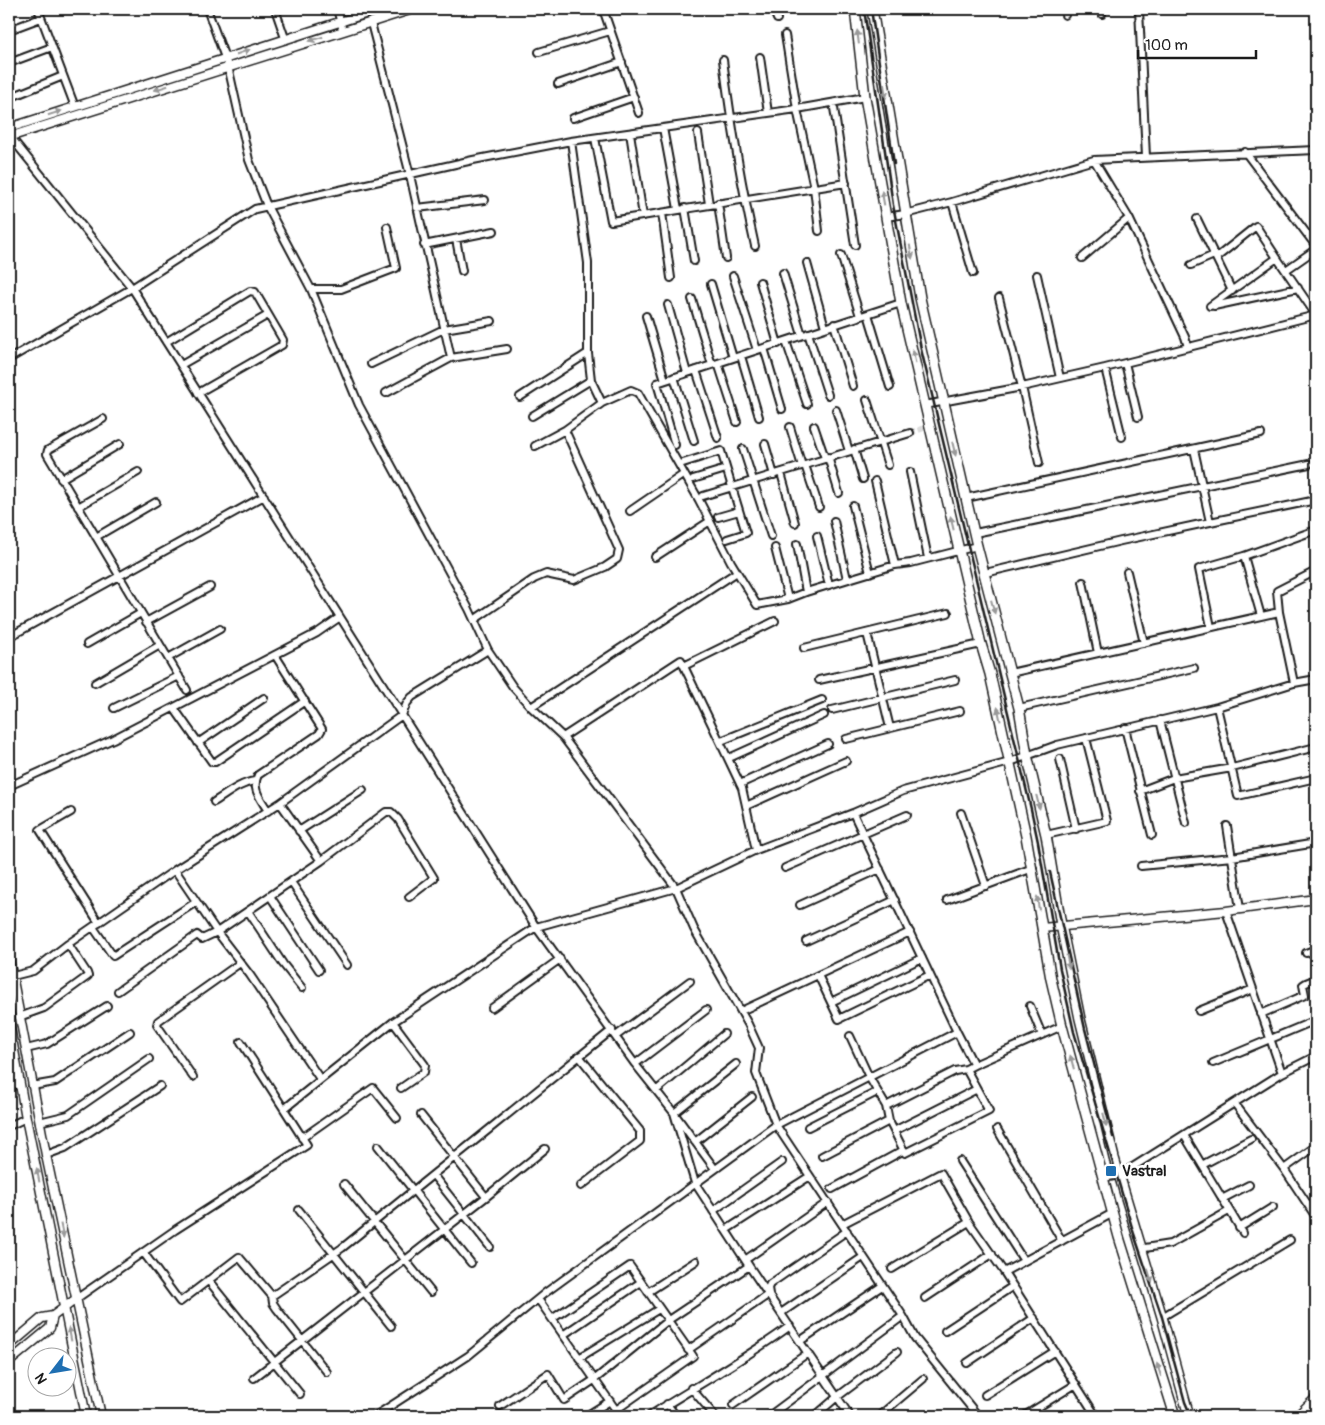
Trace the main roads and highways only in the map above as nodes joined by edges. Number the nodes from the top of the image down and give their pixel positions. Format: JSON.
{"nodes":[{"id":1,"x":855,"y":9,"type":"edge"},
{"id":2,"x":872,"y":9,"type":"edge"},
{"id":3,"x":1175,"y":1416,"type":"edge"},
{"id":4,"x":1189,"y":1416,"type":"edge"}],
"edges":[{"from":3,"to":1,"type":"main road","one_way":true},
{"from":2,"to":4,"type":"main road","one_way":true}]}
